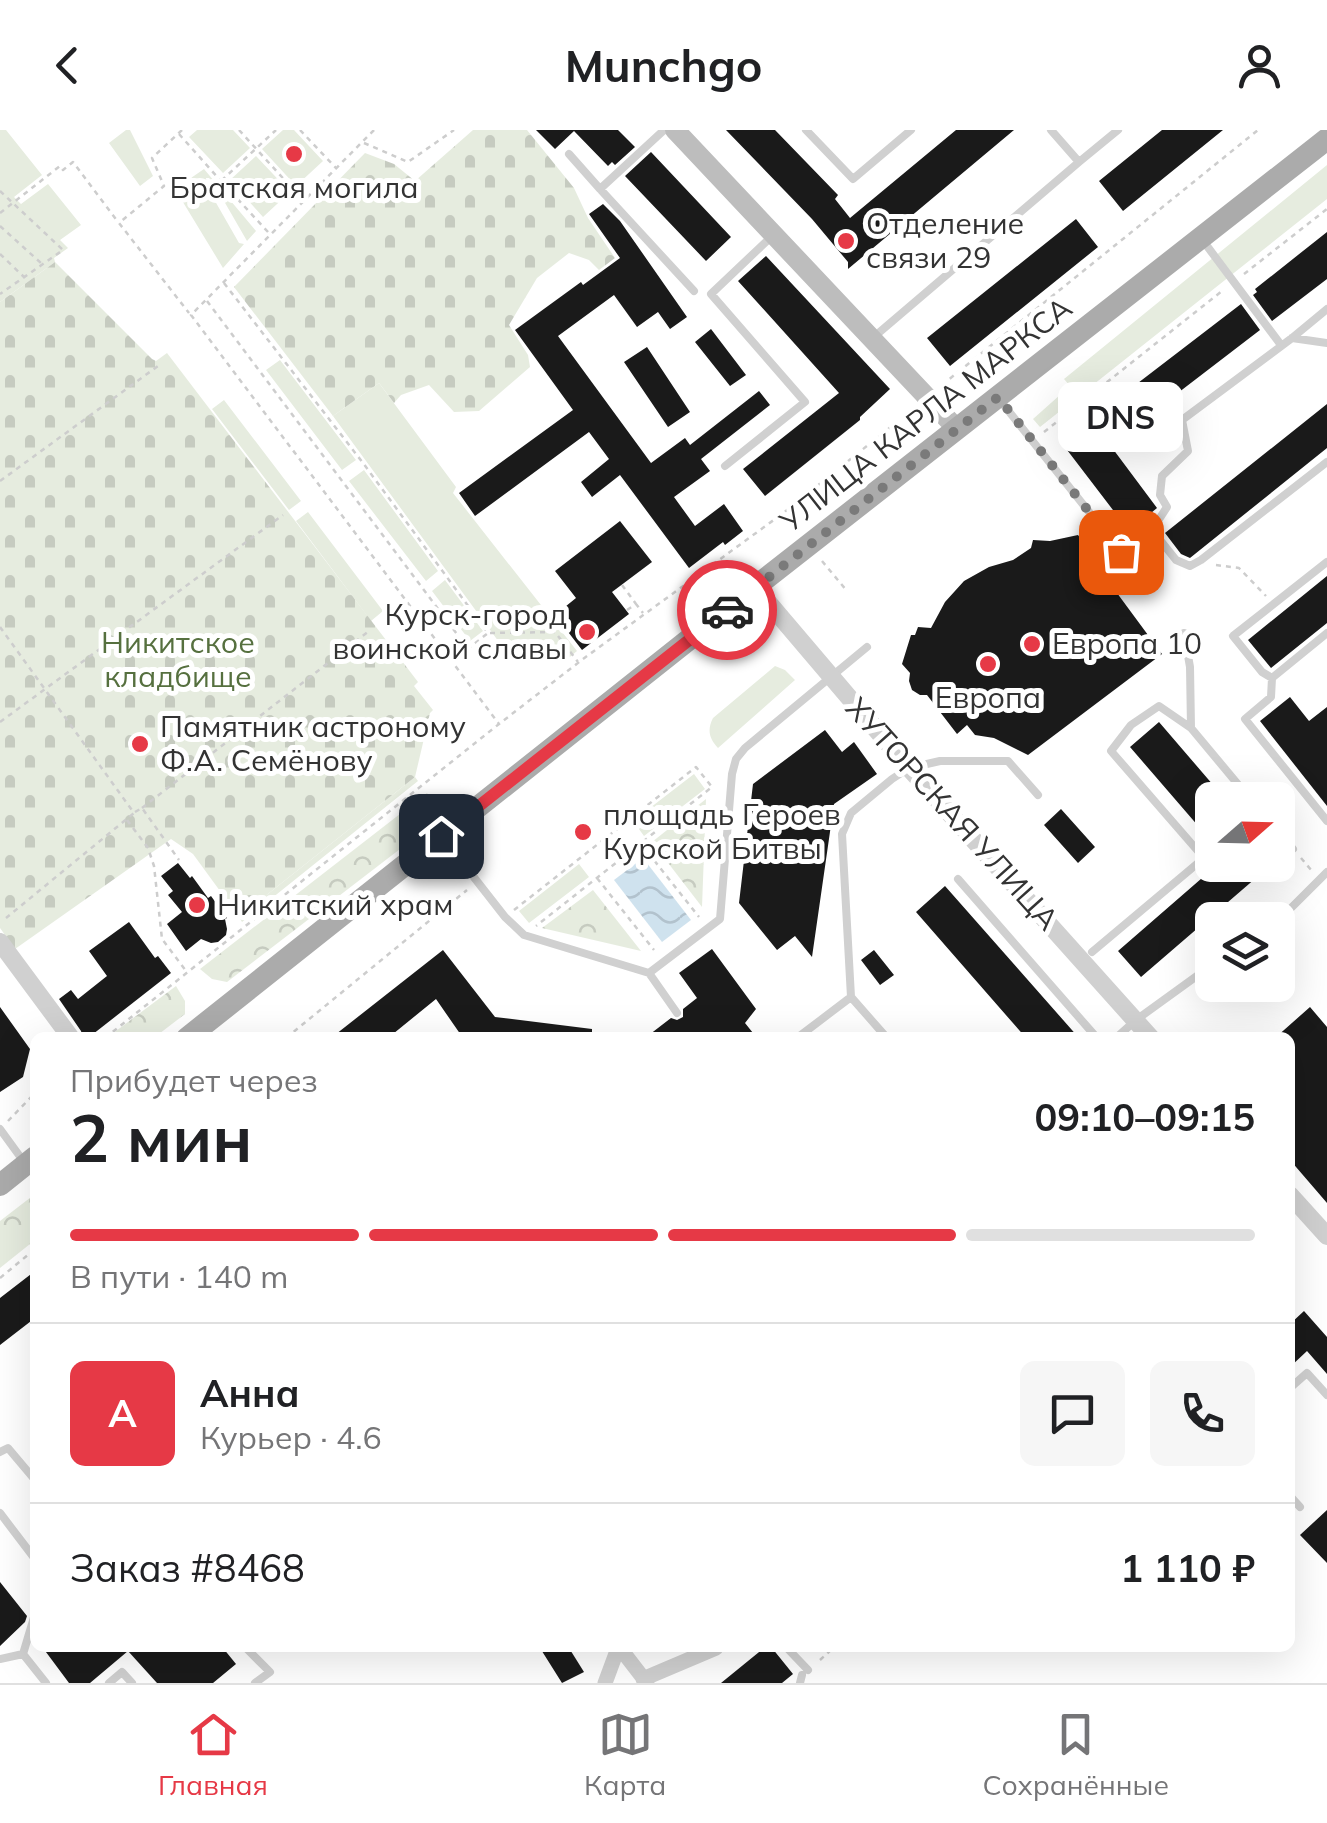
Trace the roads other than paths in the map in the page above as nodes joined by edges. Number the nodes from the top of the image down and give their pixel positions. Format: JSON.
{"nodes":[{"id":1,"x":664,"y":130,"type":"edge"},
{"id":2,"x":676,"y":130,"type":"edge"},
{"id":3,"x":806,"y":130,"type":"edge"},
{"id":4,"x":911,"y":130,"type":"edge"},
{"id":5,"x":1051,"y":130,"type":"edge"},
{"id":6,"x":1118,"y":130,"type":"edge"},
{"id":7,"x":1327,"y":139,"type":"edge"},
{"id":8,"x":569,"y":154,"type":"dead end"},
{"id":9,"x":1079,"y":162,"type":"junction"},
{"id":10,"x":600,"y":189,"type":"junction"},
{"id":11,"x":774,"y":234,"type":"junction"},
{"id":12,"x":1201,"y":238,"type":"junction"},
{"id":13,"x":694,"y":291,"type":"dead end"},
{"id":14,"x":1327,"y":309,"type":"edge"},
{"id":15,"x":1292,"y":338,"type":"junction"},
{"id":16,"x":872,"y":339,"type":"junction"},
{"id":17,"x":1327,"y":343,"type":"edge"},
{"id":18,"x":1281,"y":345,"type":"junction"},
{"id":19,"x":998,"y":397,"type":"junction"},
{"id":20,"x":957,"y":429,"type":"junction"},
{"id":21,"x":1327,"y":462,"type":"edge"},
{"id":22,"x":725,"y":466,"type":"dead end"},
{"id":23,"x":1152,"y":530,"type":"junction"},
{"id":24,"x":1327,"y":562,"type":"edge"},
{"id":25,"x":755,"y":587,"type":"junction"},
{"id":26,"x":1184,"y":633,"type":"dead end"},
{"id":27,"x":1327,"y":633,"type":"edge"},
{"id":28,"x":867,"y":647,"type":"dead end"},
{"id":29,"x":831,"y":677,"type":"junction"},
{"id":30,"x":1272,"y":678,"type":"junction"},
{"id":31,"x":1191,"y":728,"type":"junction"},
{"id":32,"x":909,"y":768,"type":"junction"},
{"id":33,"x":1236,"y":782,"type":"edge"},
{"id":34,"x":1038,"y":795,"type":"dead end"},
{"id":35,"x":1327,"y":821,"type":"edge"},
{"id":36,"x":441,"y":836,"type":"junction"},
{"id":37,"x":1327,"y":872,"type":"edge"},
{"id":38,"x":958,"y":879,"type":"dead end"},
{"id":39,"x":1295,"y":904,"type":"edge"},
{"id":40,"x":0,"y":942,"type":"edge"},
{"id":41,"x":1092,"y":952,"type":"dead end"},
{"id":42,"x":649,"y":973,"type":"junction"},
{"id":43,"x":1195,"y":977,"type":"edge"},
{"id":44,"x":851,"y":997,"type":"junction"},
{"id":45,"x":677,"y":1013,"type":"dead end"},
{"id":46,"x":1136,"y":1020,"type":"junction"},
{"id":47,"x":67,"y":1032,"type":"edge"},
{"id":48,"x":194,"y":1032,"type":"edge"},
{"id":49,"x":805,"y":1032,"type":"edge"},
{"id":50,"x":882,"y":1032,"type":"edge"},
{"id":51,"x":1092,"y":1032,"type":"edge"},
{"id":52,"x":1123,"y":1032,"type":"edge"},
{"id":53,"x":1147,"y":1032,"type":"edge"},
{"id":54,"x":0,"y":1130,"type":"edge"},
{"id":55,"x":30,"y":1161,"type":"edge"},
{"id":56,"x":0,"y":1185,"type":"edge"},
{"id":57,"x":1295,"y":1203,"type":"edge"},
{"id":58,"x":1327,"y":1236,"type":"edge"},
{"id":59,"x":1295,"y":1383,"type":"edge"},
{"id":60,"x":1327,"y":1395,"type":"edge"},
{"id":61,"x":0,"y":1452,"type":"edge"},
{"id":62,"x":30,"y":1474,"type":"edge"},
{"id":63,"x":1295,"y":1502,"type":"edge"},
{"id":64,"x":1300,"y":1507,"type":"dead end"},
{"id":65,"x":0,"y":1513,"type":"edge"},
{"id":66,"x":30,"y":1552,"type":"edge"},
{"id":67,"x":30,"y":1631,"type":"edge"},
{"id":68,"x":250,"y":1652,"type":"edge"},
{"id":69,"x":617,"y":1652,"type":"edge"},
{"id":70,"x":622,"y":1652,"type":"edge"},
{"id":71,"x":707,"y":1652,"type":"edge"},
{"id":72,"x":790,"y":1652,"type":"edge"},
{"id":73,"x":23,"y":1654,"type":"junction"},
{"id":74,"x":0,"y":1659,"type":"edge"},
{"id":75,"x":803,"y":1676,"type":"edge"},
{"id":76,"x":641,"y":1680,"type":"edge"},
{"id":77,"x":46,"y":1683,"type":"edge"},
{"id":78,"x":109,"y":1683,"type":"edge"},
{"id":79,"x":132,"y":1683,"type":"edge"},
{"id":80,"x":256,"y":1683,"type":"edge"},
{"id":81,"x":605,"y":1683,"type":"edge"}],
"edges":[{"from":1,"to":10,"type":"lane"},
{"from":2,"to":11,"type":"main road"},
{"from":3,"to":4,"type":"lane"},
{"from":5,"to":9,"type":"lane"},
{"from":6,"to":9,"type":"lane"},
{"from":7,"to":12,"type":"main road","name":"УЛИЦА КАРЛА МАРКСА"},
{"from":8,"to":10,"type":"lane"},
{"from":9,"to":16,"type":"lane"},
{"from":10,"to":13,"type":"lane"},
{"from":11,"to":16,"type":"main road"},
{"from":11,"to":22,"type":"lane"},
{"from":12,"to":18,"type":"lane"},
{"from":12,"to":19,"type":"main road","name":"УЛИЦА КАРЛА МАРКСА"},
{"from":14,"to":15,"type":"lane"},
{"from":15,"to":17,"type":"lane"},
{"from":15,"to":18,"type":"lane"},
{"from":16,"to":20,"type":"main road"},
{"from":18,"to":23,"type":"lane"},
{"from":19,"to":20,"type":"main road","name":"УЛИЦА КАРЛА МАРКСА"},
{"from":19,"to":23,"type":"lane"},
{"from":20,"to":25,"type":"main road","name":"УЛИЦА КАРЛА МАРКСА"},
{"from":21,"to":23,"type":"lane"},
{"from":24,"to":30,"type":"lane"},
{"from":25,"to":29,"type":"street","name":"ХУТОРСКАЯ УЛИЦА"},
{"from":25,"to":36,"type":"main road","name":"УЛИЦА КАРЛА МАРКСА"},
{"from":26,"to":31,"type":"lane"},
{"from":27,"to":30,"type":"lane"},
{"from":28,"to":29,"type":"lane"},
{"from":29,"to":32,"type":"street","name":"ХУТОРСКАЯ УЛИЦА"},
{"from":29,"to":42,"type":"lane"},
{"from":30,"to":35,"type":"lane"},
{"from":31,"to":33,"type":"lane"},
{"from":31,"to":41,"type":"lane"},
{"from":32,"to":34,"type":"lane"},
{"from":32,"to":44,"type":"lane"},
{"from":32,"to":46,"type":"street","name":"ХУТОРСКАЯ УЛИЦА"},
{"from":36,"to":42,"type":"lane"},
{"from":36,"to":48,"type":"main road","name":"УЛИЦА КАРЛА МАРКСА"},
{"from":37,"to":39,"type":"lane"},
{"from":38,"to":51,"type":"lane"},
{"from":40,"to":47,"type":"street"},
{"from":42,"to":45,"type":"lane"},
{"from":43,"to":46,"type":"lane"},
{"from":44,"to":49,"type":"lane"},
{"from":44,"to":50,"type":"lane"},
{"from":46,"to":52,"type":"lane"},
{"from":46,"to":53,"type":"street","name":"ХУТОРСКАЯ УЛИЦА"},
{"from":54,"to":55,"type":"lane"},
{"from":55,"to":56,"type":"main road"},
{"from":57,"to":58,"type":"street"},
{"from":59,"to":60,"type":"lane"},
{"from":61,"to":62,"type":"lane"},
{"from":63,"to":64,"type":"lane"},
{"from":65,"to":66,"type":"lane"},
{"from":67,"to":73,"type":"lane"},
{"from":68,"to":80,"type":"lane"},
{"from":69,"to":81,"type":"street"},
{"from":70,"to":76,"type":"street"},
{"from":71,"to":76,"type":"street"},
{"from":72,"to":75,"type":"lane"},
{"from":73,"to":74,"type":"lane"},
{"from":73,"to":77,"type":"lane"},
{"from":78,"to":79,"type":"lane"}]}
